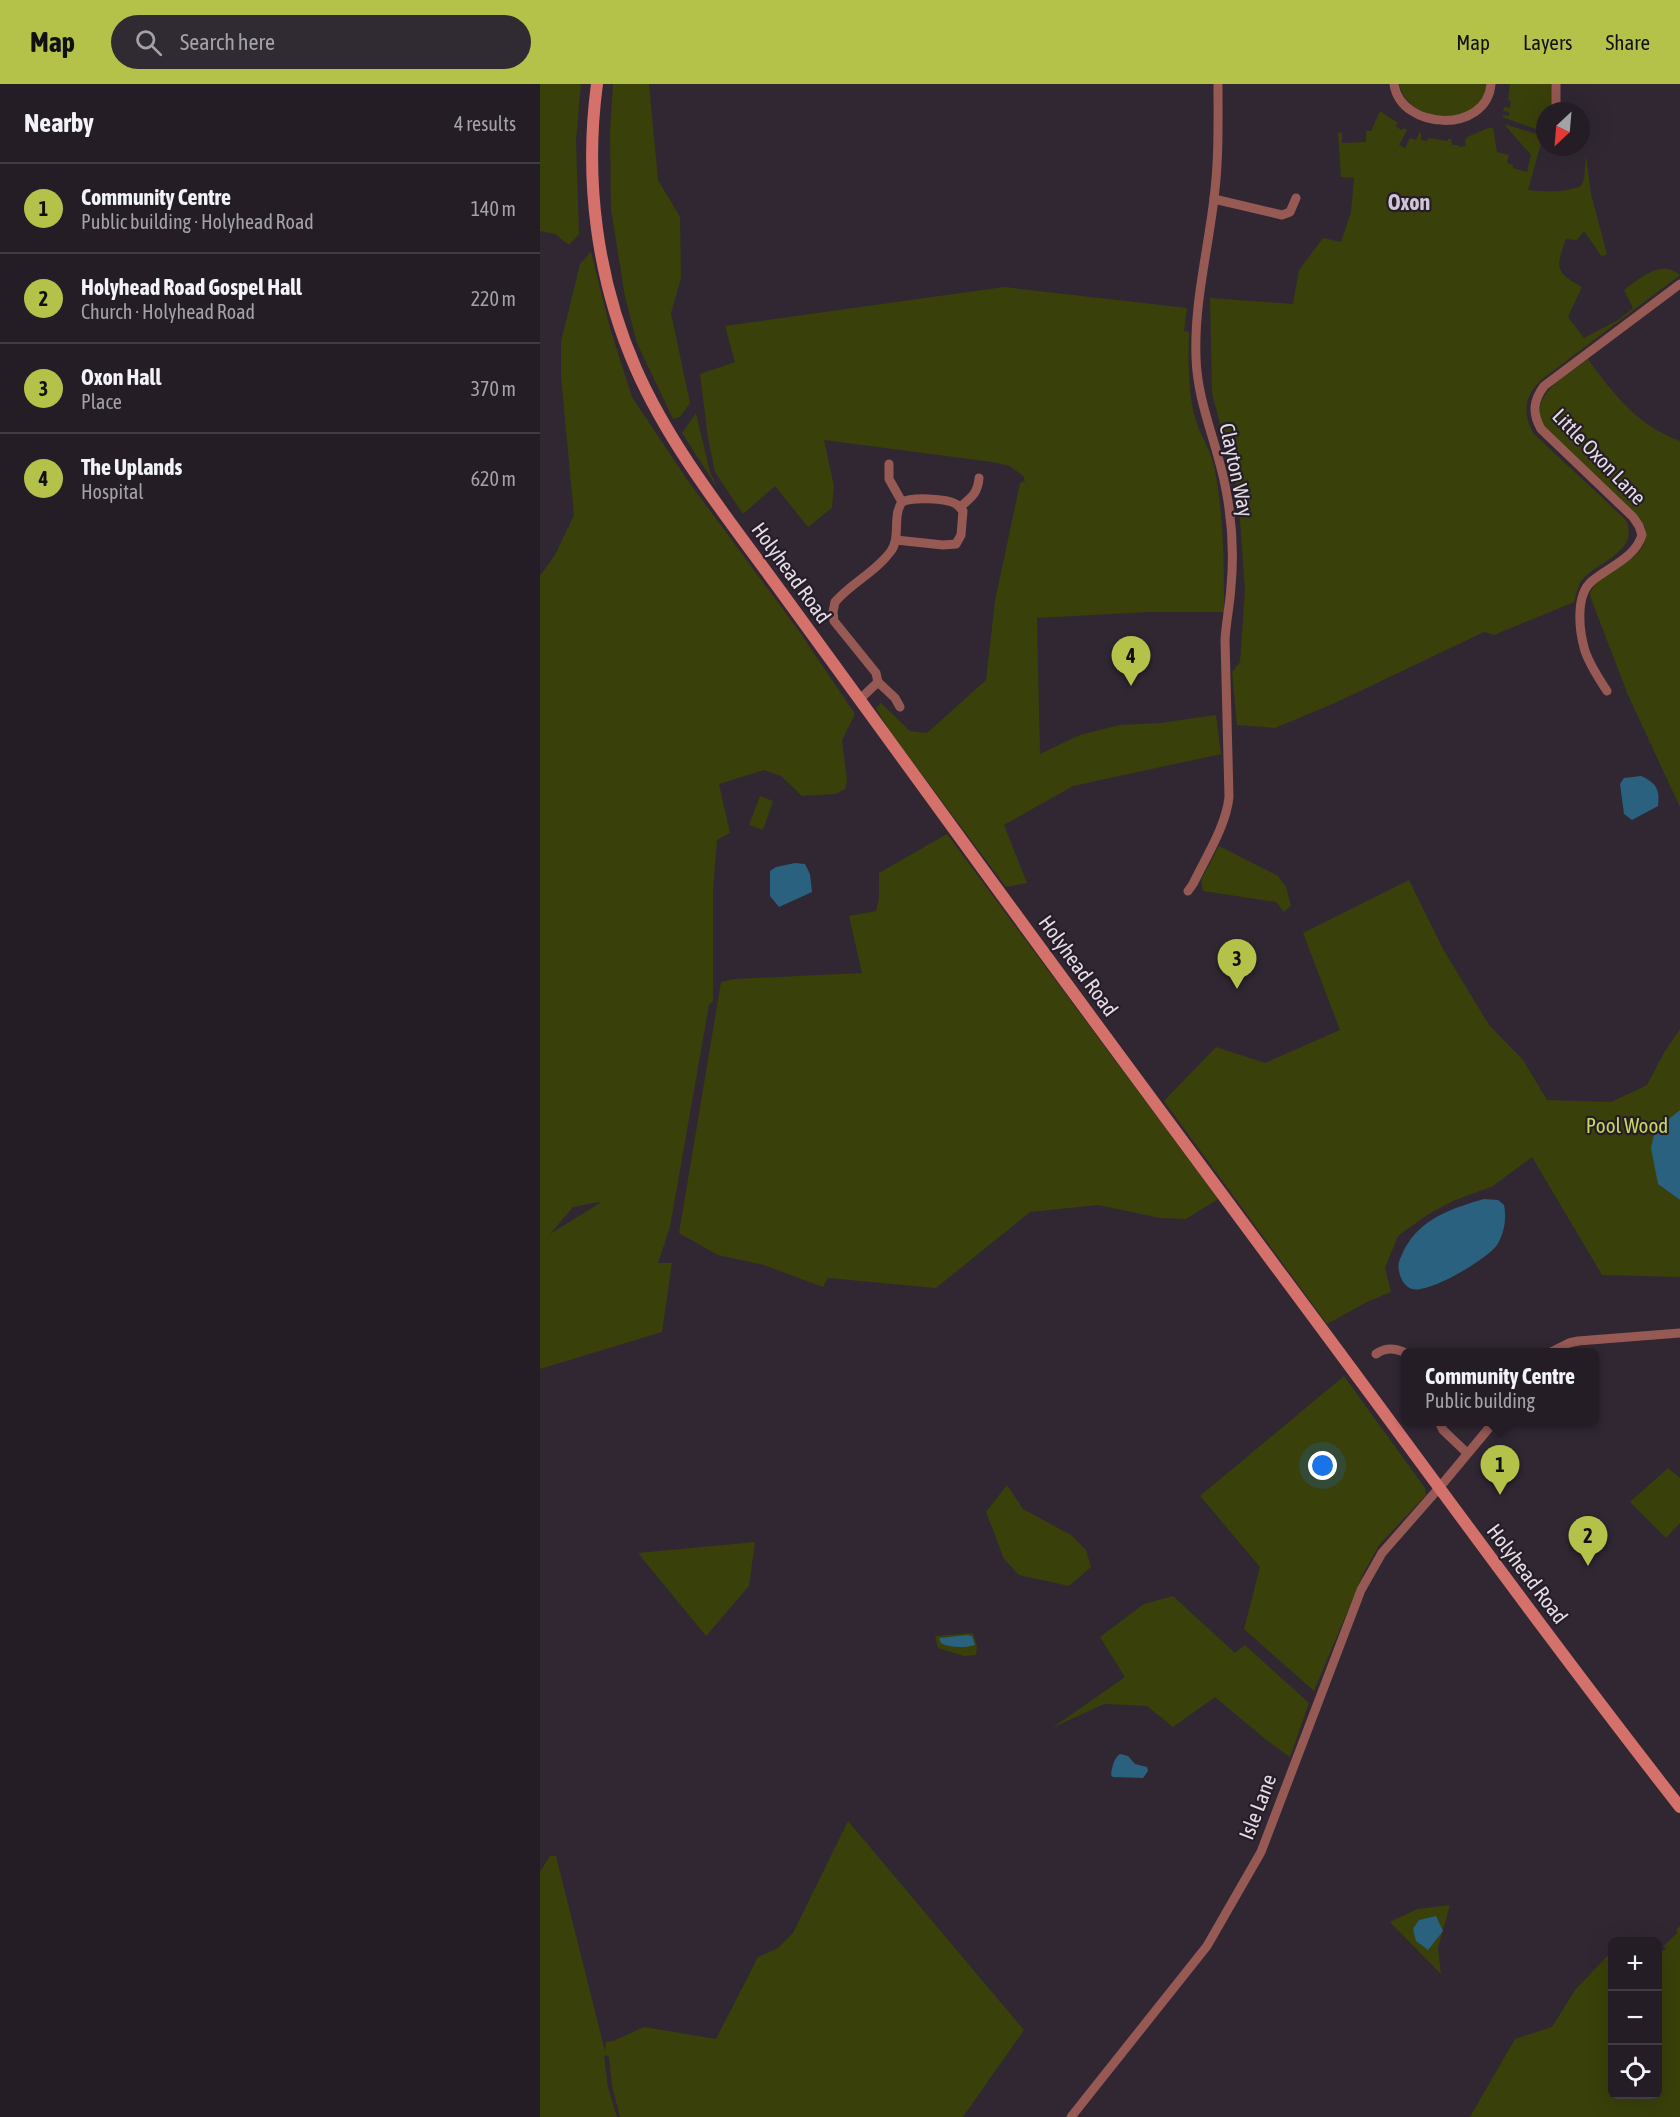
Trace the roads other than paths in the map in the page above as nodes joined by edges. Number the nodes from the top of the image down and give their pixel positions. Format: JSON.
{"nodes":[{"id":1,"x":597,"y":84,"type":"edge"},
{"id":2,"x":1218,"y":84,"type":"edge"},
{"id":3,"x":1394,"y":84,"type":"edge"},
{"id":4,"x":1491,"y":84,"type":"edge"},
{"id":5,"x":1556,"y":84,"type":"edge"},
{"id":6,"x":1556,"y":102,"type":"edge"},
{"id":7,"x":1296,"y":198,"type":"dead end"},
{"id":8,"x":1214,"y":199,"type":"junction"},
{"id":9,"x":1680,"y":284,"type":"edge"},
{"id":10,"x":890,"y":464,"type":"dead end"},
{"id":11,"x":979,"y":478,"type":"dead end"},
{"id":12,"x":902,"y":502,"type":"junction"},
{"id":13,"x":960,"y":507,"type":"junction"},
{"id":14,"x":896,"y":540,"type":"junction"},
{"id":15,"x":878,"y":682,"type":"junction"},
{"id":16,"x":1607,"y":691,"type":"dead end"},
{"id":17,"x":860,"y":699,"type":"junction"},
{"id":18,"x":900,"y":707,"type":"dead end"},
{"id":19,"x":1188,"y":891,"type":"dead end"},
{"id":20,"x":1680,"y":1333,"type":"edge"},
{"id":21,"x":1377,"y":1339,"type":"dead end"},
{"id":22,"x":1560,"y":1348,"type":"edge"},
{"id":23,"x":1401,"y":1351,"type":"edge"},
{"id":24,"x":1441,"y":1426,"type":"edge"},
{"id":25,"x":1491,"y":1426,"type":"edge"},
{"id":26,"x":1467,"y":1453,"type":"junction"},
{"id":27,"x":1439,"y":1488,"type":"junction"},
{"id":28,"x":1680,"y":1807,"type":"edge"},
{"id":29,"x":1071,"y":2117,"type":"edge"}],
"edges":[{"from":1,"to":17,"type":"main road","name":"Holyhead Road"},
{"from":2,"to":8,"type":"street","name":"Clayton Way"},
{"from":3,"to":4,"type":"street"},
{"from":5,"to":6,"type":"street"},
{"from":7,"to":8,"type":"street"},
{"from":8,"to":19,"type":"street","name":"Clayton Way"},
{"from":9,"to":16,"type":"street","name":"Little Oxon Lane"},
{"from":10,"to":12,"type":"street"},
{"from":11,"to":13,"type":"street"},
{"from":12,"to":13,"type":"street"},
{"from":12,"to":14,"type":"street"},
{"from":13,"to":14,"type":"street"},
{"from":14,"to":15,"type":"street"},
{"from":15,"to":17,"type":"street"},
{"from":15,"to":18,"type":"street"},
{"from":17,"to":27,"type":"main road","name":"Holyhead Road"},
{"from":20,"to":22,"type":"street"},
{"from":21,"to":23,"type":"street"},
{"from":24,"to":26,"type":"street"},
{"from":25,"to":26,"type":"street","name":"Isle Lane"},
{"from":26,"to":27,"type":"street","name":"Isle Lane"},
{"from":27,"to":28,"type":"main road","name":"Holyhead Road"},
{"from":27,"to":29,"type":"street","name":"Isle Lane"}]}
